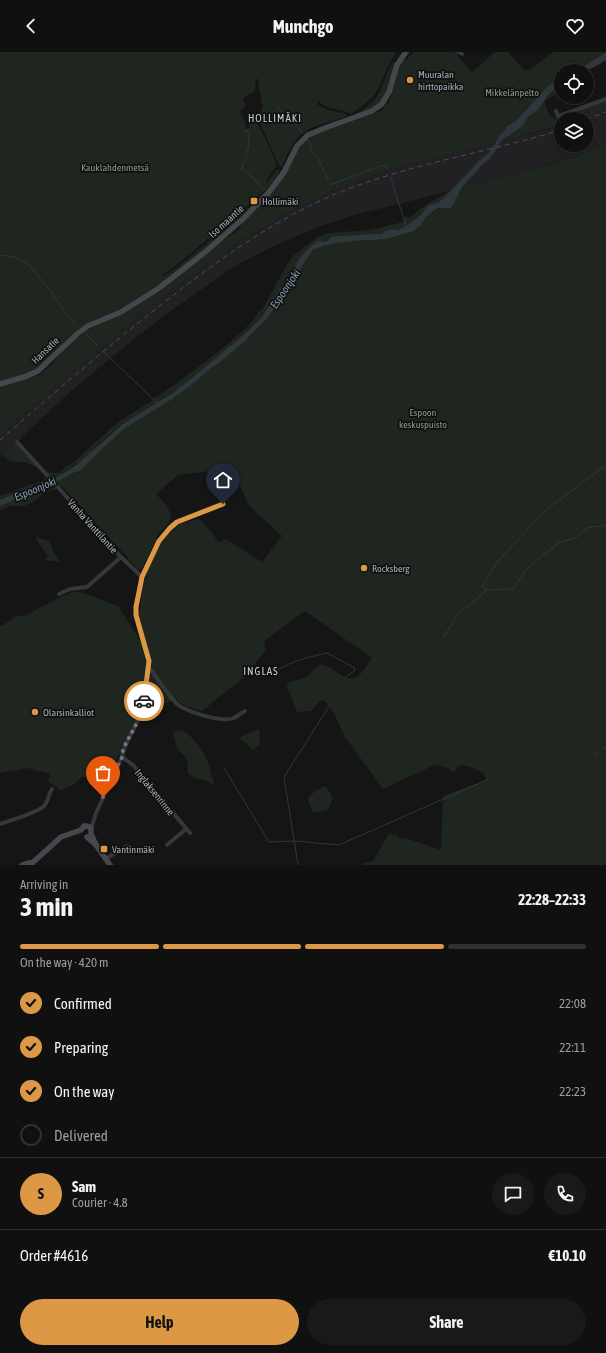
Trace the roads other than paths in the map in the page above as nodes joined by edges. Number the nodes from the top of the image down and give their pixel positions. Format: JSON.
{"nodes":[{"id":1,"x":406,"y":52,"type":"edge"},
{"id":2,"x":606,"y":99,"type":"edge"},
{"id":3,"x":556,"y":111,"type":"dead end"},
{"id":4,"x":78,"y":332,"type":"joint"},
{"id":5,"x":0,"y":384,"type":"edge"},
{"id":6,"x":17,"y":442,"type":"dead end"},
{"id":7,"x":223,"y":504,"type":"dead end"},
{"id":8,"x":121,"y":556,"type":"junction"},
{"id":9,"x":142,"y":577,"type":"junction"},
{"id":10,"x":59,"y":594,"type":"dead end"},
{"id":11,"x":148,"y":666,"type":"junction"},
{"id":12,"x":245,"y":711,"type":"dead end"},
{"id":13,"x":122,"y":757,"type":"junction"},
{"id":14,"x":52,"y":789,"type":"dead end"},
{"id":15,"x":0,"y":824,"type":"edge"},
{"id":16,"x":186,"y":829,"type":"junction"},
{"id":17,"x":86,"y":832,"type":"junction"},
{"id":18,"x":190,"y":833,"type":"dead end"},
{"id":19,"x":167,"y":845,"type":"dead end"},
{"id":20,"x":128,"y":846,"type":"dead end"},
{"id":21,"x":106,"y":859,"type":"junction"},
{"id":22,"x":32,"y":864,"type":"edge"},
{"id":23,"x":22,"y":865,"type":"edge"},
{"id":24,"x":110,"y":865,"type":"edge"}],
"edges":[{"from":1,"to":4,"type":"main road","name":"Iso maantie"},
{"from":2,"to":3,"type":"street"},
{"from":4,"to":5,"type":"main road","name":"Hansatie"},
{"from":6,"to":8,"type":"street","name":"Vanha Vanttilantie"},
{"from":7,"to":9,"type":"street"},
{"from":8,"to":9,"type":"street","name":"Vanha Vanttilantie"},
{"from":8,"to":10,"type":"street","name":"Vanha Vanttilantie"},
{"from":9,"to":11,"type":"street"},
{"from":11,"to":12,"type":"street"},
{"from":11,"to":13,"type":"street"},
{"from":13,"to":16,"type":"street","name":"Inglaksenrinne"},
{"from":13,"to":17,"type":"street"},
{"from":14,"to":15,"type":"street"},
{"from":16,"to":18,"type":"street","name":"Inglaksenrinne"},
{"from":16,"to":19,"type":"street"},
{"from":17,"to":21,"type":"main road"},
{"from":17,"to":22,"type":"main road"},
{"from":20,"to":21,"type":"street"},
{"from":21,"to":24,"type":"main road"},
{"from":22,"to":23,"type":"main road"}]}
